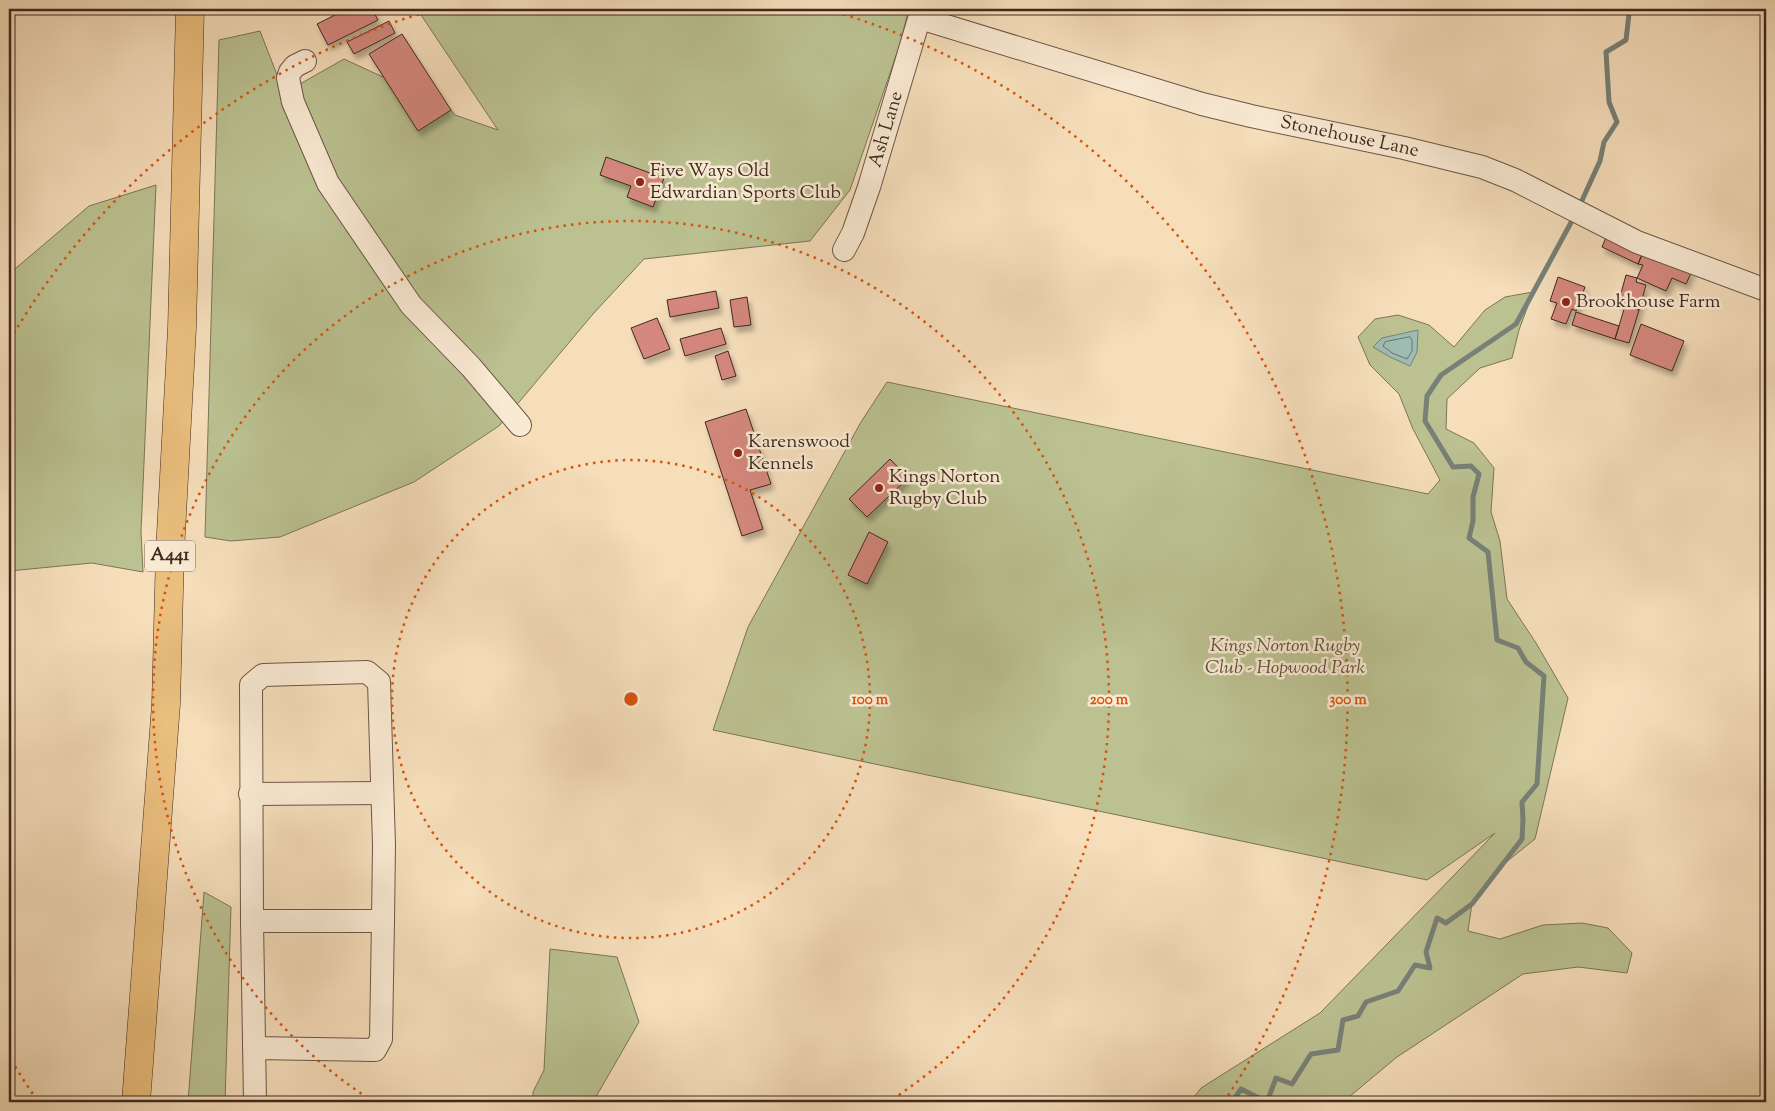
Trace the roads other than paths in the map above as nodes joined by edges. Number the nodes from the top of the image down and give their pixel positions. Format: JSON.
{"nodes":[{"id":1,"x":190,"y":9,"type":"edge"},
{"id":2,"x":921,"y":13,"type":"edge"},
{"id":3,"x":305,"y":61,"type":"dead end"},
{"id":4,"x":844,"y":250,"type":"dead end"},
{"id":5,"x":1766,"y":290,"type":"edge"},
{"id":6,"x":520,"y":425,"type":"dead end"},
{"id":7,"x":382,"y":793,"type":"junction"},
{"id":8,"x":250,"y":794,"type":"junction"},
{"id":9,"x":252,"y":921,"type":"junction"},
{"id":10,"x":383,"y":921,"type":"junction"},
{"id":11,"x":254,"y":1048,"type":"junction"},
{"id":12,"x":136,"y":1102,"type":"edge"},
{"id":13,"x":255,"y":1102,"type":"edge"}],
"edges":[{"from":1,"to":12,"type":"highway","number":"A441"},
{"from":2,"to":4,"type":"street","name":"Ash Lane"},
{"from":2,"to":5,"type":"street","name":"Stonehouse Lane"},
{"from":3,"to":6,"type":"street"},
{"from":7,"to":8,"type":"street"},
{"from":7,"to":8,"type":"street"},
{"from":7,"to":10,"type":"street"},
{"from":8,"to":9,"type":"street"},
{"from":9,"to":10,"type":"street"},
{"from":9,"to":11,"type":"street"},
{"from":10,"to":11,"type":"street"},
{"from":11,"to":13,"type":"street"}]}
